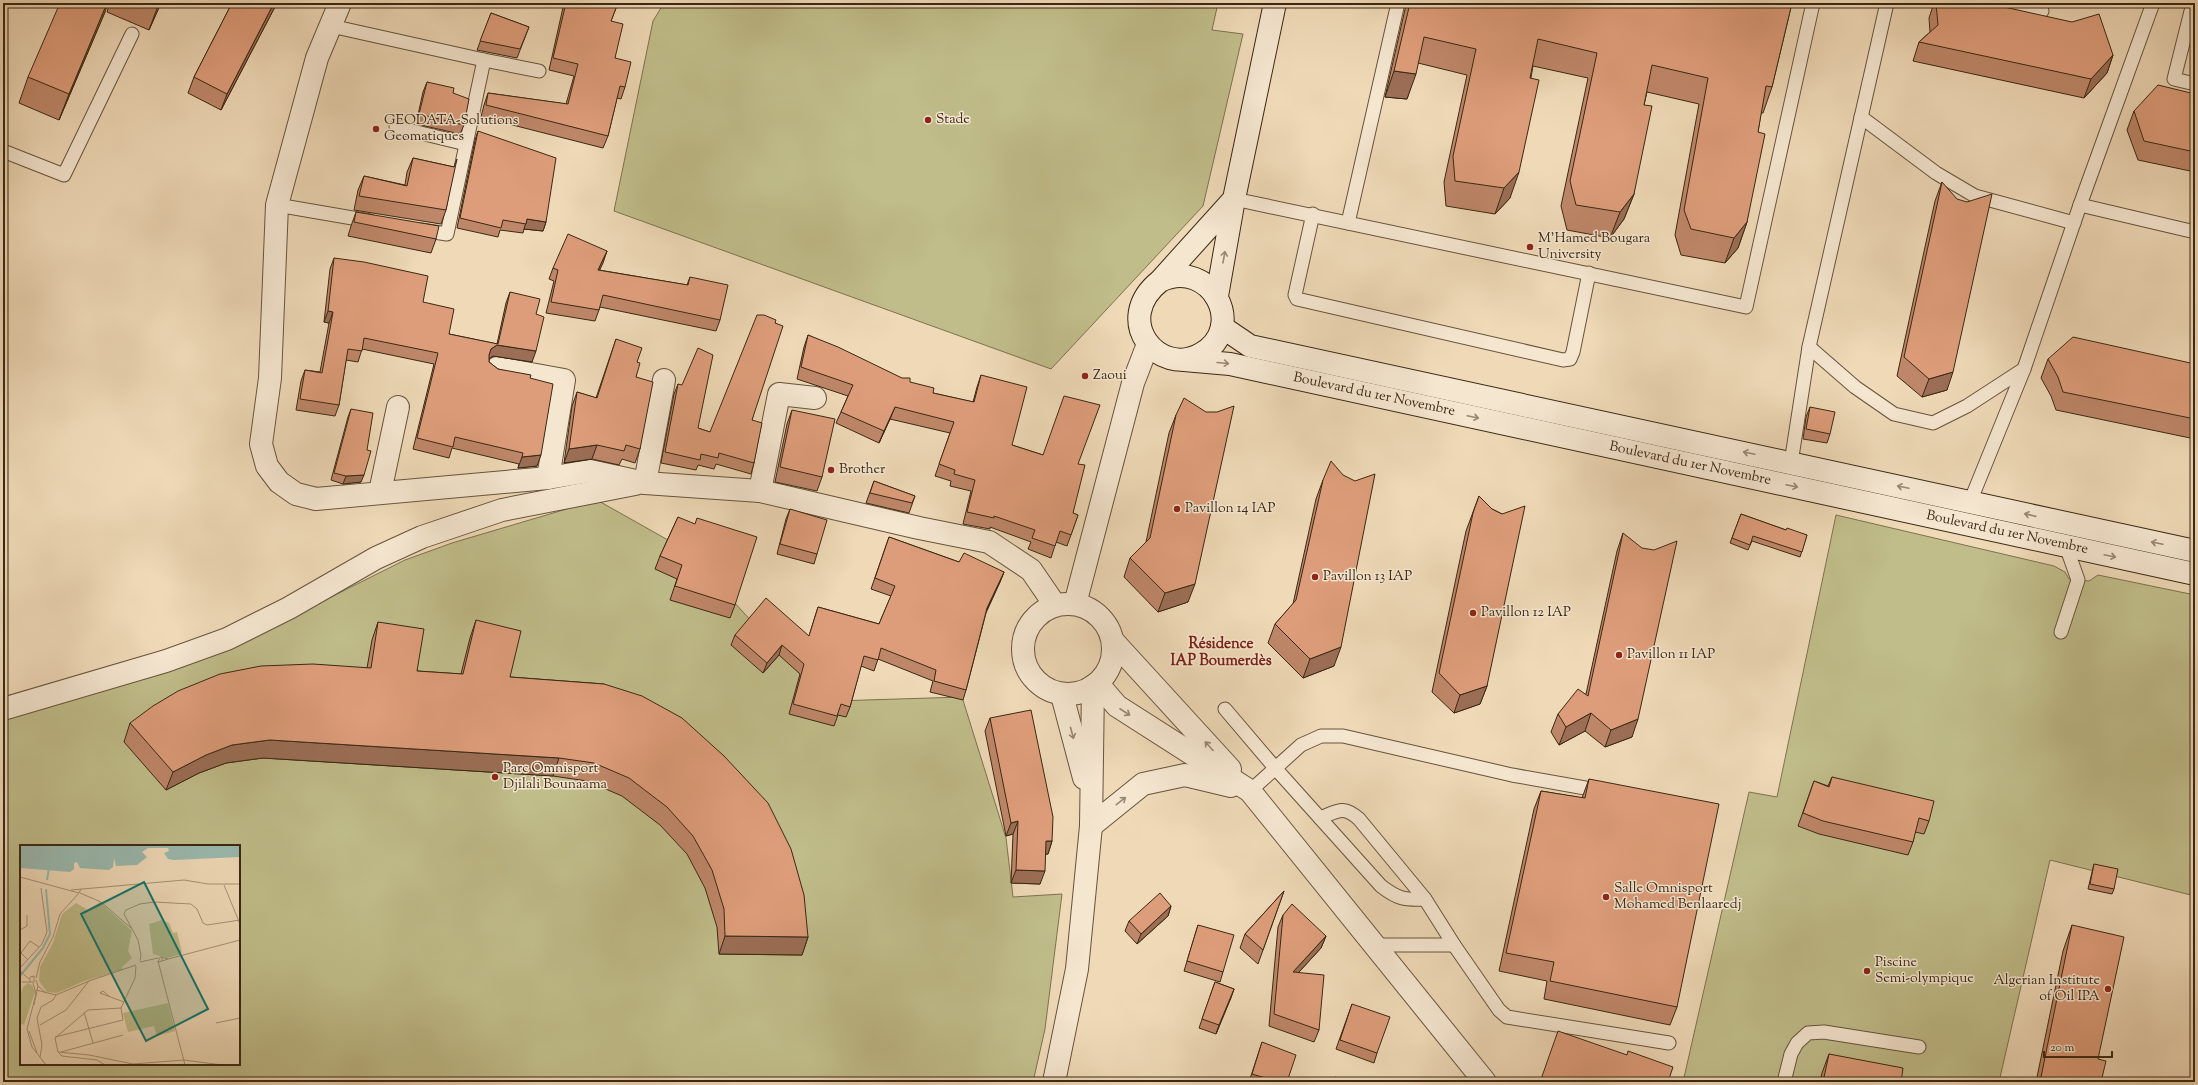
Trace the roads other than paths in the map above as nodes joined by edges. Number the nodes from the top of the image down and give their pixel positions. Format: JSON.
{"nodes":[{"id":1,"x":340,"y":3,"type":"edge"},
{"id":2,"x":1275,"y":3,"type":"edge"},
{"id":3,"x":1398,"y":3,"type":"edge"},
{"id":4,"x":1812,"y":3,"type":"edge"},
{"id":5,"x":1887,"y":3,"type":"edge"},
{"id":6,"x":2010,"y":3,"type":"edge"},
{"id":7,"x":2154,"y":3,"type":"edge"},
{"id":8,"x":2193,"y":3,"type":"edge"},
{"id":9,"x":2042,"y":11,"type":"dead end"},
{"id":10,"x":330,"y":26,"type":"junction"},
{"id":11,"x":132,"y":34,"type":"dead end"},
{"id":12,"x":484,"y":60,"type":"junction"},
{"id":13,"x":539,"y":71,"type":"dead end"},
{"id":14,"x":2195,"y":84,"type":"edge"},
{"id":15,"x":1861,"y":118,"type":"junction"},
{"id":16,"x":396,"y":127,"type":"dead end"},
{"id":17,"x":466,"y":144,"type":"junction"},
{"id":18,"x":3,"y":151,"type":"edge"},
{"id":19,"x":1234,"y":199,"type":"junction"},
{"id":20,"x":277,"y":205,"type":"junction"},
{"id":21,"x":2080,"y":205,"type":"junction"},
{"id":22,"x":1313,"y":214,"type":"junction"},
{"id":23,"x":1348,"y":223,"type":"junction"},
{"id":24,"x":2074,"y":223,"type":"junction"},
{"id":25,"x":386,"y":224,"type":"edge"},
{"id":26,"x":409,"y":228,"type":"edge"},
{"id":27,"x":2195,"y":232,"type":"edge"},
{"id":28,"x":1589,"y":273,"type":"junction"},
{"id":29,"x":1160,"y":281,"type":"junction"},
{"id":30,"x":1217,"y":296,"type":"junction"},
{"id":31,"x":1222,"y":327,"type":"junction"},
{"id":32,"x":1148,"y":344,"type":"junction"},
{"id":33,"x":1809,"y":347,"type":"junction"},
{"id":34,"x":1184,"y":360,"type":"junction"},
{"id":35,"x":497,"y":368,"type":"edge"},
{"id":36,"x":2024,"y":369,"type":"junction"},
{"id":37,"x":664,"y":380,"type":"dead end"},
{"id":38,"x":815,"y":398,"type":"dead end"},
{"id":39,"x":398,"y":407,"type":"dead end"},
{"id":40,"x":1791,"y":463,"type":"junction"},
{"id":41,"x":548,"y":478,"type":"junction"},
{"id":42,"x":645,"y":483,"type":"junction"},
{"id":43,"x":380,"y":492,"type":"junction"},
{"id":44,"x":760,"y":492,"type":"junction"},
{"id":45,"x":1970,"y":502,"type":"junction"},
{"id":46,"x":2099,"y":530,"type":"junction"},
{"id":47,"x":2066,"y":546,"type":"junction"},
{"id":48,"x":2195,"y":551,"type":"edge"},
{"id":49,"x":2195,"y":574,"type":"edge"},
{"id":50,"x":1065,"y":604,"type":"junction"},
{"id":51,"x":2061,"y":632,"type":"dead end"},
{"id":52,"x":1113,"y":641,"type":"junction"},
{"id":53,"x":1095,"y":685,"type":"junction"},
{"id":54,"x":1062,"y":695,"type":"junction"},
{"id":55,"x":3,"y":709,"type":"edge"},
{"id":56,"x":1225,"y":709,"type":"dead end"},
{"id":57,"x":1276,"y":769,"type":"junction"},
{"id":58,"x":1250,"y":791,"type":"junction"},
{"id":59,"x":1612,"y":793,"type":"edge"},
{"id":60,"x":1091,"y":816,"type":"junction"},
{"id":61,"x":1320,"y":818,"type":"junction"},
{"id":62,"x":1425,"y":899,"type":"junction"},
{"id":63,"x":1374,"y":945,"type":"junction"},
{"id":64,"x":1454,"y":946,"type":"junction"},
{"id":65,"x":1669,"y":1043,"type":"dead end"},
{"id":66,"x":1919,"y":1047,"type":"dead end"},
{"id":67,"x":1054,"y":1082,"type":"edge"},
{"id":68,"x":1485,"y":1082,"type":"edge"},
{"id":69,"x":1784,"y":1082,"type":"edge"}],
"edges":[{"from":1,"to":10,"type":"street"},
{"from":2,"to":19,"type":"street"},
{"from":3,"to":23,"type":"lane"},
{"from":4,"to":28,"type":"lane"},
{"from":5,"to":15,"type":"lane"},
{"from":6,"to":9,"type":"lane"},
{"from":7,"to":21,"type":"lane"},
{"from":8,"to":14,"type":"lane"},
{"from":10,"to":12,"type":"lane"},
{"from":10,"to":20,"type":"street"},
{"from":11,"to":18,"type":"lane"},
{"from":12,"to":13,"type":"lane"},
{"from":12,"to":17,"type":"lane"},
{"from":15,"to":24,"type":"lane"},
{"from":15,"to":33,"type":"lane"},
{"from":16,"to":17,"type":"lane"},
{"from":17,"to":26,"type":"lane"},
{"from":19,"to":22,"type":"lane"},
{"from":19,"to":29,"type":"street"},
{"from":30,"to":19,"type":"street","one_way":true},
{"from":20,"to":25,"type":"lane"},
{"from":20,"to":43,"type":"street"},
{"from":21,"to":24,"type":"lane"},
{"from":21,"to":27,"type":"lane"},
{"from":22,"to":23,"type":"lane"},
{"from":22,"to":28,"type":"lane"},
{"from":23,"to":28,"type":"lane"},
{"from":24,"to":36,"type":"lane"},
{"from":29,"to":30,"type":"street"},
{"from":29,"to":32,"type":"street"},
{"from":30,"to":31,"type":"street"},
{"from":31,"to":34,"type":"street"},
{"from":40,"to":31,"type":"street","name":"Boulevard du 1er Novembre","one_way":true},
{"from":32,"to":34,"type":"street"},
{"from":32,"to":50,"type":"street"},
{"from":33,"to":36,"type":"lane"},
{"from":33,"to":40,"type":"lane"},
{"from":34,"to":47,"type":"street","name":"Boulevard du 1er Novembre","one_way":true},
{"from":35,"to":41,"type":"street"},
{"from":36,"to":45,"type":"lane"},
{"from":37,"to":42,"type":"street"},
{"from":38,"to":44,"type":"street"},
{"from":39,"to":43,"type":"street"},
{"from":45,"to":40,"type":"street","name":"Boulevard du 1er Novembre","one_way":true},
{"from":41,"to":42,"type":"street"},
{"from":41,"to":43,"type":"street"},
{"from":42,"to":44,"type":"street"},
{"from":42,"to":55,"type":"street"},
{"from":44,"to":50,"type":"street"},
{"from":46,"to":45,"type":"street","name":"Boulevard du 1er Novembre","one_way":true},
{"from":46,"to":47,"type":"lane"},
{"from":48,"to":46,"type":"street","name":"Boulevard du 1er Novembre","one_way":true},
{"from":47,"to":49,"type":"street","name":"Boulevard du 1er Novembre","one_way":true},
{"from":47,"to":51,"type":"lane"},
{"from":50,"to":52,"type":"street"},
{"from":50,"to":54,"type":"street"},
{"from":52,"to":53,"type":"street"},
{"from":58,"to":52,"type":"street","one_way":true},
{"from":53,"to":54,"type":"street"},
{"from":53,"to":58,"type":"street","one_way":true},
{"from":53,"to":60,"type":"street"},
{"from":54,"to":60,"type":"street","one_way":true},
{"from":56,"to":57,"type":"lane"},
{"from":57,"to":58,"type":"lane"},
{"from":57,"to":59,"type":"lane"},
{"from":57,"to":61,"type":"lane"},
{"from":60,"to":58,"type":"street","one_way":true},
{"from":58,"to":63,"type":"street"},
{"from":60,"to":67,"type":"street"},
{"from":61,"to":62,"type":"lane"},
{"from":61,"to":62,"type":"lane"},
{"from":62,"to":64,"type":"lane"},
{"from":63,"to":64,"type":"lane"},
{"from":63,"to":68,"type":"street"},
{"from":64,"to":65,"type":"lane"},
{"from":66,"to":69,"type":"lane"}]}
